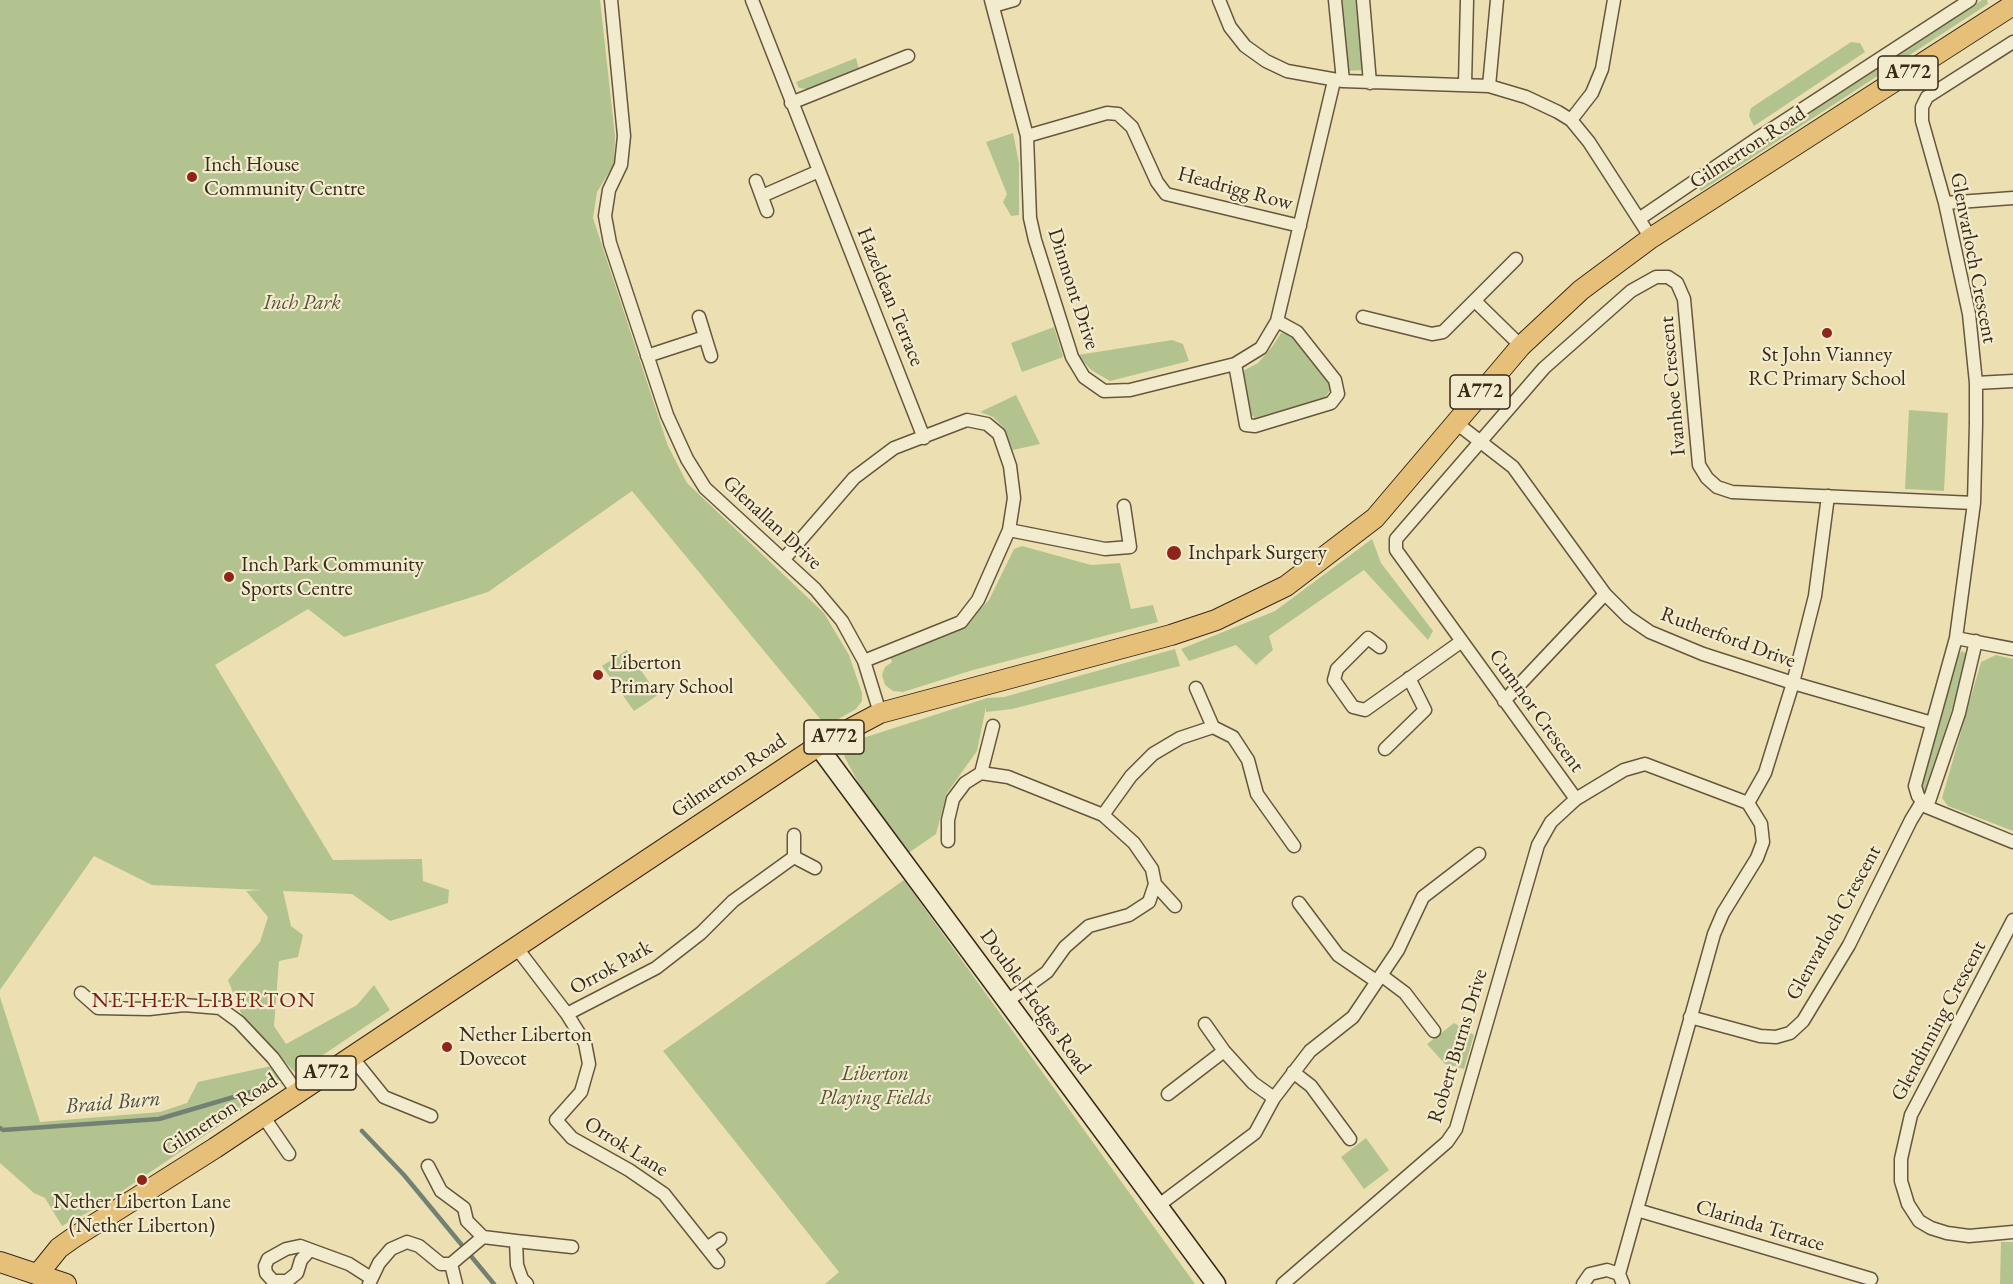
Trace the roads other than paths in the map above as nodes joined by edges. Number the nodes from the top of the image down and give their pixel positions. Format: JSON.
{"nodes":[{"id":1,"x":611,"y":0,"type":"edge"},
{"id":2,"x":752,"y":0,"type":"edge"},
{"id":3,"x":1014,"y":0,"type":"edge"},
{"id":4,"x":1219,"y":0,"type":"edge"},
{"id":5,"x":1335,"y":0,"type":"edge"},
{"id":6,"x":1363,"y":0,"type":"edge"},
{"id":7,"x":1467,"y":0,"type":"edge"},
{"id":8,"x":1497,"y":0,"type":"edge"},
{"id":9,"x":1614,"y":0,"type":"edge"},
{"id":10,"x":1971,"y":0,"type":"edge"},
{"id":11,"x":992,"y":3,"type":"edge"},
{"id":12,"x":2009,"y":4,"type":"edge"},
{"id":13,"x":2013,"y":42,"type":"edge"},
{"id":14,"x":908,"y":56,"type":"dead end"},
{"id":15,"x":1338,"y":81,"type":"junction"},
{"id":16,"x":1370,"y":83,"type":"junction"},
{"id":17,"x":1465,"y":84,"type":"junction"},
{"id":18,"x":1489,"y":86,"type":"junction"},
{"id":19,"x":791,"y":103,"type":"junction"},
{"id":20,"x":1571,"y":120,"type":"junction"},
{"id":21,"x":1028,"y":136,"type":"junction"},
{"id":22,"x":819,"y":171,"type":"junction"},
{"id":23,"x":756,"y":181,"type":"dead end"},
{"id":24,"x":762,"y":196,"type":"junction"},
{"id":25,"x":2013,"y":198,"type":"edge"},
{"id":26,"x":1945,"y":203,"type":"junction"},
{"id":27,"x":767,"y":211,"type":"dead end"},
{"id":28,"x":1639,"y":219,"type":"junction"},
{"id":29,"x":1300,"y":226,"type":"junction"},
{"id":30,"x":1651,"y":238,"type":"junction"},
{"id":31,"x":1516,"y":259,"type":"dead end"},
{"id":32,"x":1475,"y":301,"type":"junction"},
{"id":33,"x":699,"y":317,"type":"dead end"},
{"id":34,"x":1363,"y":317,"type":"dead end"},
{"id":35,"x":1277,"y":321,"type":"junction"},
{"id":36,"x":705,"y":337,"type":"junction"},
{"id":37,"x":1521,"y":346,"type":"junction"},
{"id":38,"x":647,"y":356,"type":"junction"},
{"id":39,"x":711,"y":356,"type":"dead end"},
{"id":40,"x":1235,"y":364,"type":"junction"},
{"id":41,"x":2013,"y":381,"type":"edge"},
{"id":42,"x":1976,"y":382,"type":"junction"},
{"id":43,"x":1455,"y":422,"type":"junction"},
{"id":44,"x":924,"y":438,"type":"junction"},
{"id":45,"x":1480,"y":440,"type":"junction"},
{"id":46,"x":1828,"y":496,"type":"junction"},
{"id":47,"x":1974,"y":503,"type":"junction"},
{"id":48,"x":1124,"y":506,"type":"dead end"},
{"id":49,"x":1009,"y":530,"type":"junction"},
{"id":50,"x":784,"y":559,"type":"junction"},
{"id":51,"x":1605,"y":594,"type":"junction"},
{"id":52,"x":1956,"y":638,"type":"junction"},
{"id":53,"x":1462,"y":641,"type":"junction"},
{"id":54,"x":1976,"y":641,"type":"junction"},
{"id":55,"x":1380,"y":647,"type":"dead end"},
{"id":56,"x":2013,"y":649,"type":"edge"},
{"id":57,"x":864,"y":661,"type":"junction"},
{"id":58,"x":1409,"y":678,"type":"junction"},
{"id":59,"x":1793,"y":683,"type":"junction"},
{"id":60,"x":1196,"y":688,"type":"dead end"},
{"id":61,"x":1504,"y":701,"type":"junction"},
{"id":62,"x":880,"y":713,"type":"junction"},
{"id":63,"x":1932,"y":723,"type":"junction"},
{"id":64,"x":993,"y":726,"type":"dead end"},
{"id":65,"x":1213,"y":727,"type":"junction"},
{"id":66,"x":818,"y":746,"type":"junction"},
{"id":67,"x":1385,"y":749,"type":"dead end"},
{"id":68,"x":981,"y":773,"type":"junction"},
{"id":69,"x":1576,"y":799,"type":"junction"},
{"id":70,"x":1748,"y":803,"type":"junction"},
{"id":71,"x":1925,"y":805,"type":"junction"},
{"id":72,"x":1103,"y":815,"type":"junction"},
{"id":73,"x":794,"y":836,"type":"dead end"},
{"id":74,"x":948,"y":841,"type":"dead end"},
{"id":75,"x":2013,"y":842,"type":"edge"},
{"id":76,"x":1294,"y":846,"type":"dead end"},
{"id":77,"x":1479,"y":854,"type":"dead end"},
{"id":78,"x":794,"y":857,"type":"junction"},
{"id":79,"x":815,"y":868,"type":"dead end"},
{"id":80,"x":1155,"y":884,"type":"junction"},
{"id":81,"x":1299,"y":903,"type":"dead end"},
{"id":82,"x":1175,"y":906,"type":"dead end"},
{"id":83,"x":2013,"y":920,"type":"edge"},
{"id":84,"x":516,"y":947,"type":"junction"},
{"id":85,"x":1379,"y":978,"type":"junction"},
{"id":86,"x":81,"y":993,"type":"dead end"},
{"id":87,"x":1006,"y":1002,"type":"junction"},
{"id":88,"x":567,"y":1014,"type":"junction"},
{"id":89,"x":1690,"y":1017,"type":"junction"},
{"id":90,"x":1205,"y":1024,"type":"dead end"},
{"id":91,"x":1434,"y":1031,"type":"dead end"},
{"id":92,"x":1224,"y":1051,"type":"junction"},
{"id":93,"x":351,"y":1056,"type":"junction"},
{"id":94,"x":1293,"y":1072,"type":"junction"},
{"id":95,"x":297,"y":1092,"type":"junction"},
{"id":96,"x":1168,"y":1094,"type":"dead end"},
{"id":97,"x":1274,"y":1098,"type":"junction"},
{"id":98,"x":263,"y":1116,"type":"junction"},
{"id":99,"x":431,"y":1116,"type":"dead end"},
{"id":100,"x":1350,"y":1139,"type":"dead end"},
{"id":101,"x":289,"y":1154,"type":"dead end"},
{"id":102,"x":428,"y":1166,"type":"dead end"},
{"id":103,"x":1160,"y":1205,"type":"junction"},
{"id":104,"x":1637,"y":1210,"type":"junction"},
{"id":105,"x":2013,"y":1232,"type":"edge"},
{"id":106,"x":483,"y":1237,"type":"junction"},
{"id":107,"x":720,"y":1239,"type":"dead end"},
{"id":108,"x":516,"y":1241,"type":"junction"},
{"id":109,"x":572,"y":1247,"type":"dead end"},
{"id":110,"x":706,"y":1248,"type":"junction"},
{"id":111,"x":310,"y":1250,"type":"dead end"},
{"id":112,"x":0,"y":1262,"type":"edge"},
{"id":113,"x":718,"y":1262,"type":"dead end"},
{"id":114,"x":452,"y":1264,"type":"junction"},
{"id":115,"x":38,"y":1274,"type":"junction"},
{"id":116,"x":1621,"y":1279,"type":"edge"},
{"id":117,"x":1871,"y":1279,"type":"dead end"},
{"id":118,"x":370,"y":1281,"type":"edge"},
{"id":119,"x":66,"y":1284,"type":"edge"},
{"id":120,"x":456,"y":1284,"type":"edge"},
{"id":121,"x":527,"y":1284,"type":"edge"},
{"id":122,"x":1216,"y":1284,"type":"edge"},
{"id":123,"x":1283,"y":1284,"type":"edge"},
{"id":124,"x":1583,"y":1284,"type":"edge"}],
"edges":[{"from":1,"to":38,"type":"street","name":"Glenallan Drive"},
{"from":2,"to":19,"type":"street","name":"Hazeldean Terrace"},
{"from":3,"to":11,"type":"street"},
{"from":4,"to":15,"type":"street"},
{"from":5,"to":15,"type":"street","name":"Dinmont Drive"},
{"from":6,"to":16,"type":"street"},
{"from":7,"to":17,"type":"street"},
{"from":8,"to":18,"type":"street"},
{"from":9,"to":20,"type":"street"},
{"from":10,"to":28,"type":"street","name":"Gilmerton Road"},
{"from":11,"to":21,"type":"street","name":"Dinmont Drive"},
{"from":12,"to":30,"type":"main road","name":"Gilmerton Road","number":"A772"},
{"from":13,"to":26,"type":"street","name":"Glenvarloch Crescent"},
{"from":14,"to":19,"type":"street"},
{"from":15,"to":16,"type":"street"},
{"from":15,"to":29,"type":"street","name":"Dinmont Drive"},
{"from":16,"to":17,"type":"street"},
{"from":17,"to":18,"type":"street"},
{"from":18,"to":20,"type":"street"},
{"from":19,"to":22,"type":"street","name":"Hazeldean Terrace"},
{"from":20,"to":28,"type":"street"},
{"from":21,"to":29,"type":"street","name":"Headrigg Row"},
{"from":21,"to":40,"type":"street","name":"Dinmont Drive"},
{"from":22,"to":24,"type":"street"},
{"from":22,"to":44,"type":"street","name":"Hazeldean Terrace"},
{"from":23,"to":24,"type":"street"},
{"from":24,"to":27,"type":"street"},
{"from":25,"to":26,"type":"street"},
{"from":26,"to":42,"type":"street","name":"Glenvarloch Crescent"},
{"from":28,"to":30,"type":"street"},
{"from":29,"to":35,"type":"street","name":"Dinmont Drive"},
{"from":30,"to":37,"type":"main road","name":"Gilmerton Road","number":"A772"},
{"from":31,"to":32,"type":"street"},
{"from":32,"to":34,"type":"street"},
{"from":32,"to":37,"type":"street"},
{"from":33,"to":36,"type":"street"},
{"from":35,"to":40,"type":"street","name":"Dinmont Drive"},
{"from":35,"to":40,"type":"street"},
{"from":36,"to":38,"type":"street"},
{"from":36,"to":39,"type":"street"},
{"from":37,"to":43,"type":"main road","name":"Gilmerton Road","number":"A772"},
{"from":38,"to":50,"type":"street","name":"Glenallan Drive"},
{"from":41,"to":42,"type":"street"},
{"from":42,"to":47,"type":"street","name":"Glenvarloch Crescent"},
{"from":43,"to":45,"type":"street","name":"Rutherford Drive"},
{"from":43,"to":62,"type":"main road","name":"Gilmerton Road","number":"A772"},
{"from":44,"to":49,"type":"street"},
{"from":44,"to":50,"type":"street"},
{"from":45,"to":46,"type":"street","name":"Ivanhoe Crescent"},
{"from":45,"to":51,"type":"street","name":"Rutherford Drive"},
{"from":45,"to":53,"type":"street","name":"Cumnor Crescent"},
{"from":46,"to":47,"type":"street","name":"Ivanhoe Crescent"},
{"from":46,"to":59,"type":"street"},
{"from":47,"to":52,"type":"street","name":"Glenvarloch Crescent"},
{"from":48,"to":49,"type":"street"},
{"from":49,"to":57,"type":"street"},
{"from":50,"to":57,"type":"street","name":"Glenallan Drive"},
{"from":51,"to":59,"type":"street","name":"Rutherford Drive"},
{"from":51,"to":61,"type":"street"},
{"from":52,"to":54,"type":"street"},
{"from":52,"to":63,"type":"street","name":"Glenvarloch Crescent"},
{"from":53,"to":58,"type":"street"},
{"from":53,"to":61,"type":"street","name":"Cumnor Crescent"},
{"from":54,"to":56,"type":"street"},
{"from":54,"to":71,"type":"street","name":"Glenvarloch Crescent"},
{"from":55,"to":58,"type":"street"},
{"from":57,"to":62,"type":"street","name":"Glenallan Drive"},
{"from":58,"to":67,"type":"street"},
{"from":59,"to":63,"type":"street","name":"Rutherford Drive"},
{"from":59,"to":70,"type":"street"},
{"from":60,"to":65,"type":"street"},
{"from":61,"to":69,"type":"street","name":"Cumnor Crescent"},
{"from":62,"to":66,"type":"main road","name":"Gilmerton Road","number":"A772"},
{"from":63,"to":71,"type":"street","name":"Glenvarloch Crescent"},
{"from":64,"to":68,"type":"street"},
{"from":65,"to":72,"type":"street"},
{"from":65,"to":76,"type":"street"},
{"from":66,"to":84,"type":"main road","name":"Gilmerton Road","number":"A772"},
{"from":66,"to":87,"type":"street","name":"Double Hedges Road"},
{"from":68,"to":72,"type":"street"},
{"from":68,"to":74,"type":"street"},
{"from":69,"to":70,"type":"street","name":"Cumnor Crescent"},
{"from":69,"to":123,"type":"street","name":"Robert Burns Drive"},
{"from":70,"to":89,"type":"street"},
{"from":71,"to":75,"type":"street"},
{"from":71,"to":89,"type":"street","name":"Glenvarloch Crescent"},
{"from":72,"to":80,"type":"street"},
{"from":73,"to":78,"type":"street"},
{"from":77,"to":85,"type":"street"},
{"from":78,"to":79,"type":"street"},
{"from":78,"to":88,"type":"street","name":"Orrok Park"},
{"from":80,"to":82,"type":"street"},
{"from":80,"to":87,"type":"street"},
{"from":81,"to":85,"type":"street"},
{"from":83,"to":105,"type":"street","name":"Glendinning Crescent"},
{"from":84,"to":88,"type":"street","name":"Orrok Park"},
{"from":84,"to":93,"type":"main road","name":"Gilmerton Road","number":"A772"},
{"from":85,"to":91,"type":"street"},
{"from":85,"to":94,"type":"street"},
{"from":86,"to":95,"type":"street"},
{"from":87,"to":103,"type":"street","name":"Double Hedges Road"},
{"from":88,"to":110,"type":"street","name":"Orrok Lane"},
{"from":89,"to":104,"type":"street"},
{"from":90,"to":92,"type":"street"},
{"from":92,"to":96,"type":"street"},
{"from":92,"to":97,"type":"street"},
{"from":93,"to":95,"type":"main road","name":"Gilmerton Road","number":"A772"},
{"from":93,"to":99,"type":"street"},
{"from":94,"to":97,"type":"street"},
{"from":94,"to":100,"type":"street"},
{"from":95,"to":98,"type":"main road","name":"Gilmerton Road","number":"A772"},
{"from":97,"to":103,"type":"street"},
{"from":98,"to":101,"type":"street"},
{"from":98,"to":115,"type":"main road","name":"Gilmerton Road","number":"A772"},
{"from":102,"to":106,"type":"street"},
{"from":103,"to":122,"type":"street","name":"Double Hedges Road"},
{"from":104,"to":116,"type":"street"},
{"from":104,"to":117,"type":"street","name":"Clarinda Terrace"},
{"from":106,"to":108,"type":"street"},
{"from":106,"to":114,"type":"street"},
{"from":107,"to":110,"type":"street"},
{"from":108,"to":109,"type":"street"},
{"from":108,"to":121,"type":"street"},
{"from":110,"to":113,"type":"street","name":"Orrok Lane"},
{"from":111,"to":118,"type":"street"},
{"from":112,"to":115,"type":"main road"},
{"from":114,"to":118,"type":"street"},
{"from":114,"to":120,"type":"street"},
{"from":115,"to":119,"type":"main road"},
{"from":116,"to":124,"type":"street"}]}
